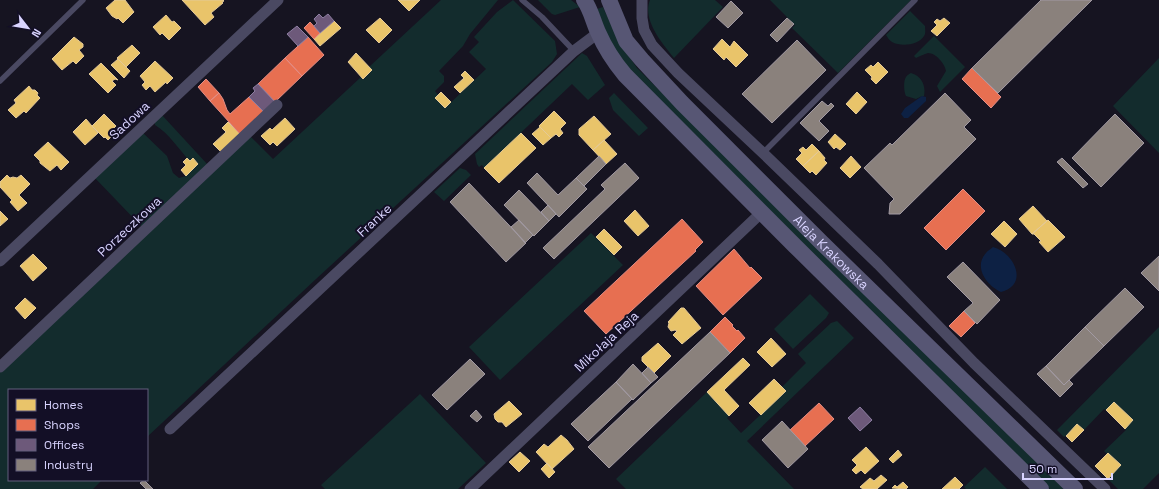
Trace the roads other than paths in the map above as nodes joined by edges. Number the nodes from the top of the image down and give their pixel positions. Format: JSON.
{"nodes":[{"id":1,"x":83,"y":0,"type":"edge"},
{"id":2,"x":278,"y":0,"type":"edge"},
{"id":3,"x":522,"y":0,"type":"edge"},
{"id":4,"x":584,"y":0,"type":"edge"},
{"id":5,"x":609,"y":0,"type":"edge"},
{"id":6,"x":642,"y":0,"type":"edge"},
{"id":7,"x":915,"y":0,"type":"edge"},
{"id":8,"x":598,"y":33,"type":"junction"},
{"id":9,"x":574,"y":51,"type":"junction"},
{"id":10,"x":0,"y":81,"type":"edge"},
{"id":11,"x":277,"y":105,"type":"dead end"},
{"id":12,"x":763,"y":153,"type":"junction"},
{"id":13,"x":761,"y":213,"type":"junction"},
{"id":14,"x":0,"y":261,"type":"edge"},
{"id":15,"x":0,"y":367,"type":"edge"},
{"id":16,"x":170,"y":429,"type":"dead end"},
{"id":17,"x":470,"y":489,"type":"edge"},
{"id":18,"x":1041,"y":489,"type":"edge"},
{"id":19,"x":1075,"y":489,"type":"edge"},
{"id":20,"x":1105,"y":489,"type":"edge"}],
"edges":[{"from":1,"to":10,"type":"lane"},
{"from":2,"to":14,"type":"street","name":"Sadowa"},
{"from":3,"to":9,"type":"lane"},
{"from":4,"to":8,"type":"main road","name":"Aleja Krakowska"},
{"from":5,"to":19,"type":"main road","name":"Aleja Krakowska"},
{"from":6,"to":12,"type":"street"},
{"from":7,"to":12,"type":"lane"},
{"from":8,"to":9,"type":"street","name":"Franke"},
{"from":8,"to":13,"type":"main road","name":"Aleja Krakowska"},
{"from":9,"to":16,"type":"street","name":"Franke"},
{"from":11,"to":15,"type":"street","name":"Porzeczkowa"},
{"from":12,"to":20,"type":"street"},
{"from":13,"to":17,"type":"street","name":"Mikołaja Reja"},
{"from":13,"to":18,"type":"main road","name":"Aleja Krakowska"}]}
